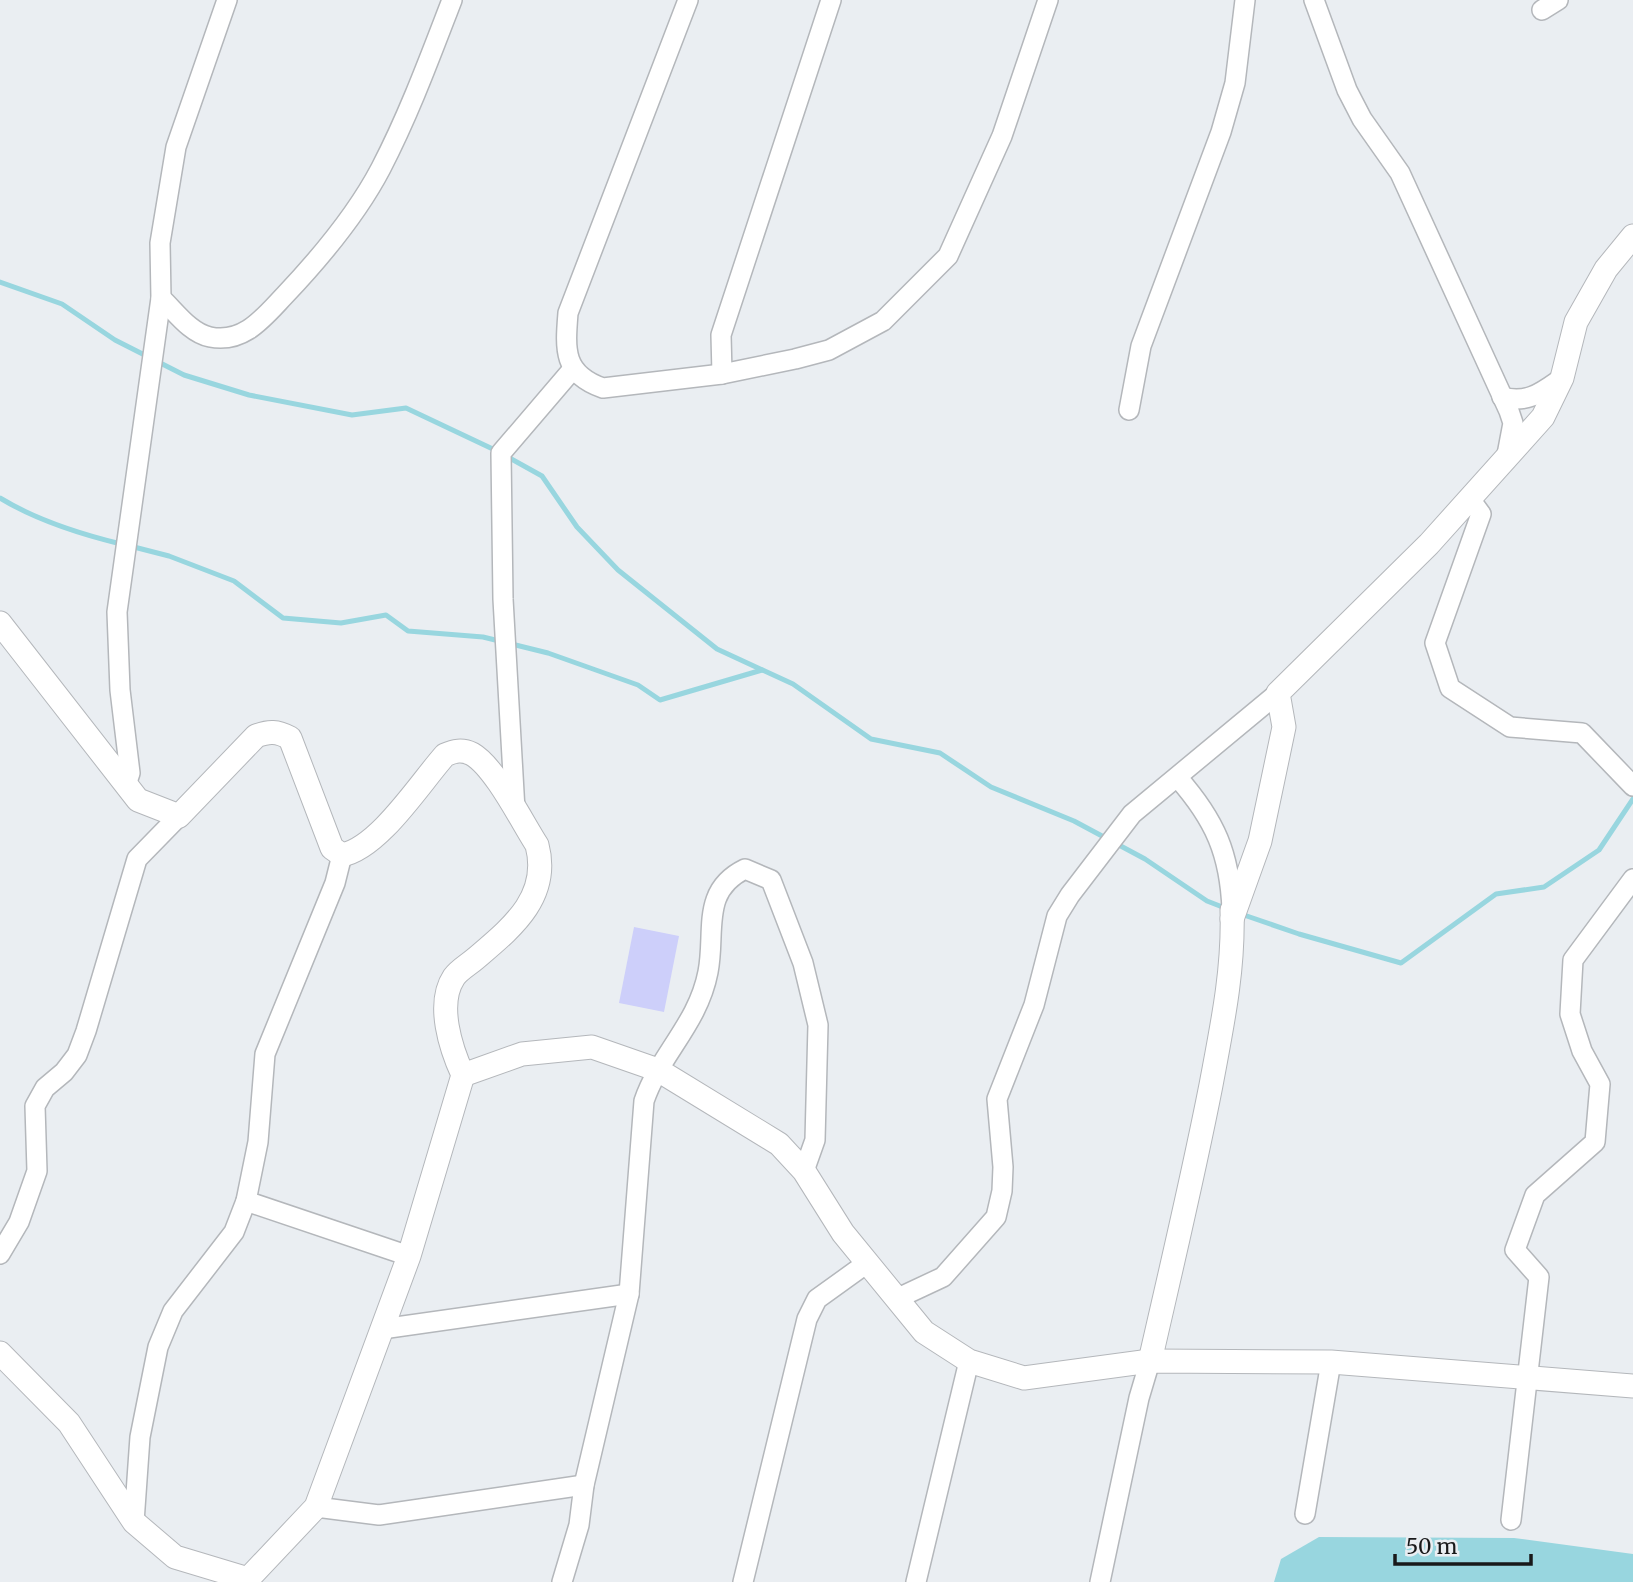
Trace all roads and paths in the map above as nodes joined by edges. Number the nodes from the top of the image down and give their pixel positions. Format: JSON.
{"nodes":[{"id":1,"x":227,"y":0,"type":"edge"},
{"id":2,"x":452,"y":0,"type":"edge"},
{"id":3,"x":688,"y":0,"type":"edge"},
{"id":4,"x":831,"y":0,"type":"edge"},
{"id":5,"x":1048,"y":0,"type":"edge"},
{"id":6,"x":1245,"y":0,"type":"edge"},
{"id":7,"x":1314,"y":0,"type":"edge"},
{"id":8,"x":1633,"y":236,"type":"edge"},
{"id":9,"x":161,"y":298,"type":"junction"},
{"id":10,"x":572,"y":370,"type":"junction"},
{"id":11,"x":722,"y":374,"type":"junction"},
{"id":12,"x":1562,"y":378,"type":"junction"},
{"id":13,"x":1502,"y":397,"type":"junction"},
{"id":14,"x":1129,"y":410,"type":"dead end"},
{"id":15,"x":1506,"y":462,"type":"junction"},
{"id":16,"x":1470,"y":499,"type":"junction"},
{"id":17,"x":0,"y":623,"type":"edge"},
{"id":18,"x":1278,"y":693,"type":"junction"},
{"id":19,"x":1178,"y":778,"type":"junction"},
{"id":20,"x":126,"y":785,"type":"junction"},
{"id":21,"x":1633,"y":786,"type":"edge"},
{"id":22,"x":515,"y":811,"type":"junction"},
{"id":23,"x":179,"y":817,"type":"junction"},
{"id":24,"x":342,"y":855,"type":"junction"},
{"id":25,"x":1633,"y":879,"type":"edge"},
{"id":26,"x":1232,"y":915,"type":"junction"},
{"id":27,"x":658,"y":1070,"type":"junction"},
{"id":28,"x":463,"y":1075,"type":"junction"},
{"id":29,"x":804,"y":1171,"type":"junction"},
{"id":30,"x":246,"y":1201,"type":"junction"},
{"id":31,"x":0,"y":1254,"type":"edge"},
{"id":32,"x":408,"y":1256,"type":"junction"},
{"id":33,"x":867,"y":1264,"type":"junction"},
{"id":34,"x":629,"y":1294,"type":"junction"},
{"id":35,"x":896,"y":1299,"type":"junction"},
{"id":36,"x":382,"y":1329,"type":"junction"},
{"id":37,"x":0,"y":1353,"type":"edge"},
{"id":38,"x":969,"y":1361,"type":"junction"},
{"id":39,"x":1150,"y":1361,"type":"junction"},
{"id":40,"x":1331,"y":1362,"type":"junction"},
{"id":41,"x":1528,"y":1376,"type":"junction"},
{"id":42,"x":1633,"y":1386,"type":"edge"},
{"id":43,"x":584,"y":1485,"type":"junction"},
{"id":44,"x":316,"y":1507,"type":"junction"},
{"id":45,"x":1305,"y":1514,"type":"dead end"},
{"id":46,"x":1511,"y":1520,"type":"dead end"},
{"id":47,"x":134,"y":1522,"type":"junction"},
{"id":48,"x":562,"y":1582,"type":"edge"},
{"id":49,"x":743,"y":1582,"type":"edge"},
{"id":50,"x":916,"y":1582,"type":"edge"},
{"id":51,"x":1100,"y":1582,"type":"edge"}],
"edges":[{"from":1,"to":9,"type":"street"},
{"from":2,"to":9,"type":"street"},
{"from":3,"to":10,"type":"street"},
{"from":4,"to":11,"type":"street"},
{"from":5,"to":11,"type":"street"},
{"from":6,"to":14,"type":"street"},
{"from":7,"to":13,"type":"street"},
{"from":8,"to":12,"type":"street"},
{"from":9,"to":20,"type":"street"},
{"from":10,"to":11,"type":"street"},
{"from":10,"to":22,"type":"street"},
{"from":12,"to":13,"type":"street"},
{"from":12,"to":15,"type":"street"},
{"from":13,"to":15,"type":"street"},
{"from":15,"to":16,"type":"street"},
{"from":16,"to":18,"type":"street"},
{"from":16,"to":21,"type":"street"},
{"from":17,"to":20,"type":"street"},
{"from":18,"to":19,"type":"street"},
{"from":18,"to":26,"type":"street"},
{"from":19,"to":26,"type":"street"},
{"from":19,"to":35,"type":"street"},
{"from":20,"to":23,"type":"street"},
{"from":22,"to":24,"type":"street"},
{"from":22,"to":28,"type":"street"},
{"from":23,"to":24,"type":"street"},
{"from":23,"to":31,"type":"street"},
{"from":24,"to":30,"type":"street"},
{"from":25,"to":41,"type":"street"},
{"from":26,"to":39,"type":"street"},
{"from":27,"to":28,"type":"street"},
{"from":27,"to":29,"type":"street"},
{"from":27,"to":29,"type":"street"},
{"from":27,"to":34,"type":"street"},
{"from":28,"to":32,"type":"street"},
{"from":29,"to":33,"type":"street"},
{"from":30,"to":32,"type":"street"},
{"from":30,"to":47,"type":"street"},
{"from":32,"to":36,"type":"street"},
{"from":33,"to":35,"type":"street"},
{"from":33,"to":49,"type":"street"},
{"from":34,"to":36,"type":"street"},
{"from":34,"to":43,"type":"street"},
{"from":35,"to":38,"type":"street"},
{"from":36,"to":44,"type":"street"},
{"from":37,"to":47,"type":"street"},
{"from":38,"to":39,"type":"street"},
{"from":38,"to":50,"type":"street"},
{"from":39,"to":40,"type":"street"},
{"from":39,"to":51,"type":"street"},
{"from":40,"to":41,"type":"street"},
{"from":40,"to":45,"type":"street"},
{"from":41,"to":42,"type":"street"},
{"from":41,"to":46,"type":"street"},
{"from":43,"to":44,"type":"street"},
{"from":43,"to":48,"type":"street"},
{"from":44,"to":47,"type":"street"}]}
